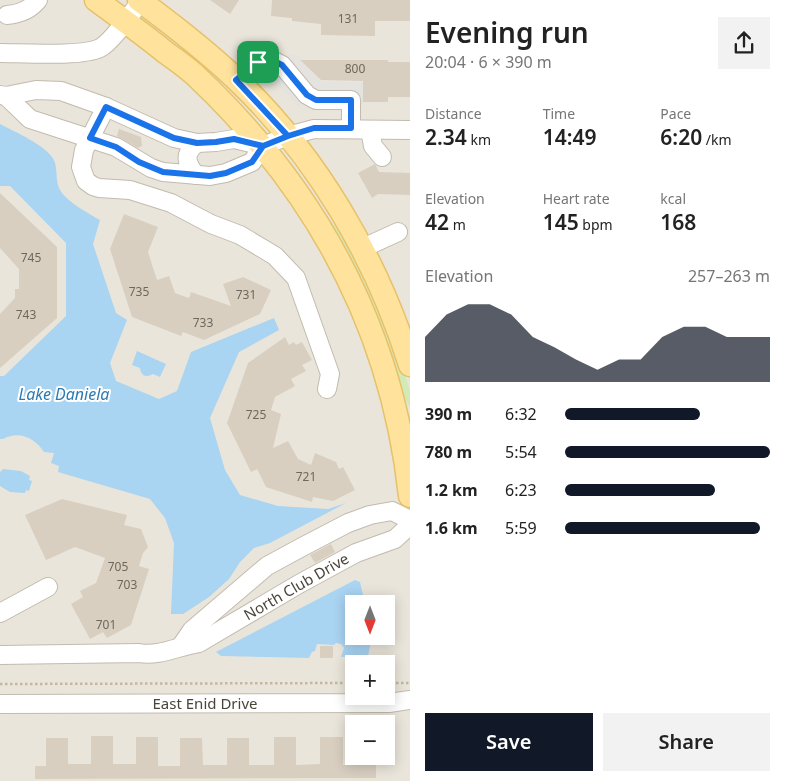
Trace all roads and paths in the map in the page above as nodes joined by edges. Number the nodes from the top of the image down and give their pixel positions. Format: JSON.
{"nodes":[{"id":1,"x":38,"y":0,"type":"edge"},
{"id":2,"x":96,"y":0,"type":"edge"},
{"id":3,"x":140,"y":1,"type":"edge"},
{"id":4,"x":7,"y":14,"type":"dead end"},
{"id":5,"x":125,"y":21,"type":"junction"},
{"id":6,"x":0,"y":53,"type":"edge"},
{"id":7,"x":236,"y":80,"type":"junction"},
{"id":8,"x":3,"y":95,"type":"edge"},
{"id":9,"x":106,"y":107,"type":"junction"},
{"id":10,"x":351,"y":128,"type":"junction"},
{"id":11,"x":370,"y":130,"type":"junction"},
{"id":12,"x":410,"y":130,"type":"edge"},
{"id":13,"x":288,"y":136,"type":"junction"},
{"id":14,"x":90,"y":138,"type":"junction"},
{"id":15,"x":197,"y":143,"type":"junction"},
{"id":16,"x":263,"y":146,"type":"junction"},
{"id":17,"x":382,"y":158,"type":"dead end"},
{"id":18,"x":196,"y":175,"type":"junction"},
{"id":19,"x":398,"y":232,"type":"dead end"},
{"id":20,"x":363,"y":248,"type":"junction"},
{"id":21,"x":410,"y":365,"type":"edge"},
{"id":22,"x":327,"y":389,"type":"dead end"},
{"id":23,"x":410,"y":496,"type":"edge"},
{"id":24,"x":410,"y":520,"type":"edge"},
{"id":25,"x":348,"y":523,"type":"junction"},
{"id":26,"x":410,"y":525,"type":"edge"},
{"id":27,"x":361,"y":551,"type":"junction"},
{"id":28,"x":48,"y":587,"type":"dead end"},
{"id":29,"x":0,"y":613,"type":"edge"},
{"id":30,"x":181,"y":646,"type":"junction"},
{"id":31,"x":0,"y":654,"type":"edge"},
{"id":32,"x":345,"y":683,"type":"edge"},
{"id":33,"x":395,"y":683,"type":"edge"},
{"id":34,"x":410,"y":683,"type":"edge"},
{"id":35,"x":0,"y":684,"type":"edge"},
{"id":36,"x":410,"y":700,"type":"edge"},
{"id":37,"x":0,"y":704,"type":"edge"}],
"edges":[{"from":1,"to":4,"type":"street"},
{"from":2,"to":5,"type":"main road"},
{"from":3,"to":5,"type":"street"},
{"from":3,"to":7,"type":"main road"},
{"from":5,"to":6,"type":"street"},
{"from":5,"to":16,"type":"main road"},
{"from":7,"to":10,"type":"street"},
{"from":7,"to":13,"type":"main road"},
{"from":8,"to":9,"type":"street"},
{"from":8,"to":14,"type":"street"},
{"from":9,"to":14,"type":"street"},
{"from":9,"to":15,"type":"street"},
{"from":10,"to":11,"type":"street"},
{"from":10,"to":13,"type":"street"},
{"from":11,"to":12,"type":"street"},
{"from":11,"to":17,"type":"street"},
{"from":13,"to":16,"type":"street"},
{"from":13,"to":20,"type":"main road"},
{"from":14,"to":18,"type":"street"},
{"from":14,"to":22,"type":"street"},
{"from":15,"to":16,"type":"street"},
{"from":15,"to":18,"type":"street"},
{"from":16,"to":18,"type":"street"},
{"from":16,"to":23,"type":"main road"},
{"from":19,"to":20,"type":"street"},
{"from":20,"to":21,"type":"main road"},
{"from":24,"to":25,"type":"street","name":"North Club Drive"},
{"from":25,"to":27,"type":"street"},
{"from":25,"to":30,"type":"street","name":"North Club Drive"},
{"from":26,"to":27,"type":"street","name":"North Club Drive"},
{"from":27,"to":30,"type":"street","name":"North Club Drive"},
{"from":28,"to":29,"type":"street"},
{"from":30,"to":31,"type":"street","name":"North Club Drive"},
{"from":32,"to":35,"type":"path"},
{"from":33,"to":34,"type":"path"},
{"from":36,"to":37,"type":"street","name":"East Enid Drive"}]}
